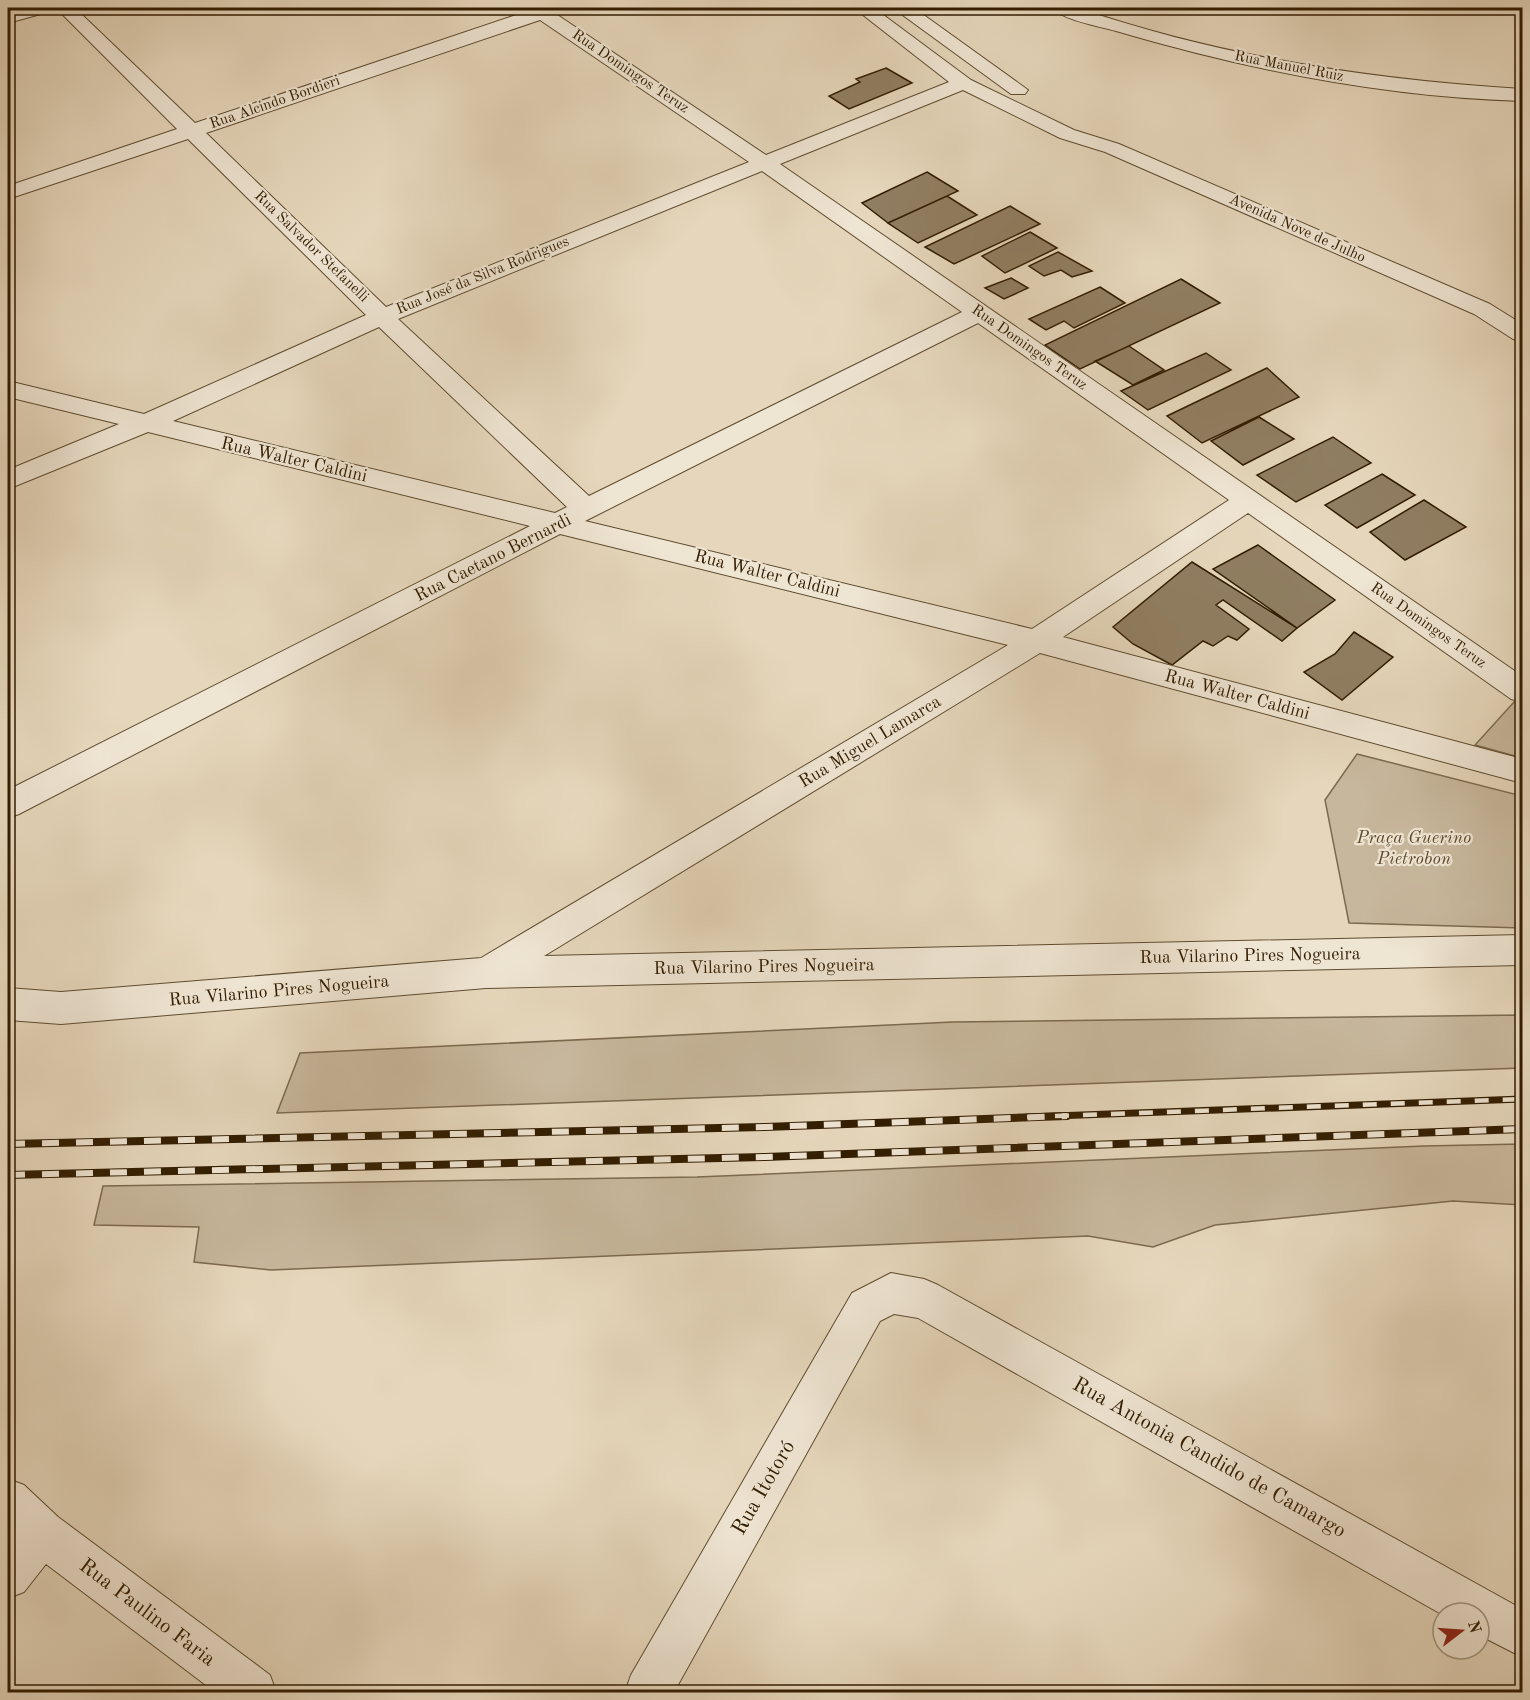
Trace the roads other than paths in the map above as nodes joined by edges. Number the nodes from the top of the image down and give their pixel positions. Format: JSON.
{"nodes":[{"id":1,"x":41,"y":8,"type":"edge"},
{"id":2,"x":65,"y":8,"type":"edge"},
{"id":3,"x":863,"y":8,"type":"edge"},
{"id":4,"x":1062,"y":8,"type":"edge"},
{"id":5,"x":538,"y":10,"type":"edge"},
{"id":6,"x":911,"y":10,"type":"edge"},
{"id":7,"x":8,"y":17,"type":"edge"},
{"id":8,"x":993,"y":75,"type":"junction"},
{"id":9,"x":966,"y":85,"type":"junction"},
{"id":10,"x":1522,"y":95,"type":"edge"},
{"id":11,"x":192,"y":131,"type":"junction"},
{"id":12,"x":1112,"y":148,"type":"junction"},
{"id":13,"x":763,"y":162,"type":"junction"},
{"id":14,"x":8,"y":193,"type":"edge"},
{"id":15,"x":1482,"y":309,"type":"junction"},
{"id":16,"x":979,"y":313,"type":"junction"},
{"id":17,"x":1522,"y":314,"type":"edge"},
{"id":18,"x":382,"y":317,"type":"junction"},
{"id":19,"x":1522,"y":334,"type":"edge"},
{"id":20,"x":8,"y":389,"type":"edge"},
{"id":21,"x":144,"y":424,"type":"junction"},
{"id":22,"x":8,"y":480,"type":"edge"},
{"id":23,"x":1247,"y":501,"type":"junction"},
{"id":24,"x":586,"y":509,"type":"junction"},
{"id":25,"x":561,"y":523,"type":"junction"},
{"id":26,"x":1037,"y":641,"type":"junction"},
{"id":27,"x":1522,"y":691,"type":"edge"},
{"id":28,"x":1522,"y":771,"type":"edge"},
{"id":29,"x":8,"y":805,"type":"edge"},
{"id":30,"x":1522,"y":950,"type":"edge"},
{"id":31,"x":486,"y":973,"type":"junction"},
{"id":32,"x":8,"y":1004,"type":"edge"},
{"id":33,"x":891,"y":1293,"type":"joint"},
{"id":34,"x":8,"y":1501,"type":"edge"},
{"id":35,"x":42,"y":1533,"type":"junction"},
{"id":36,"x":8,"y":1576,"type":"edge"},
{"id":37,"x":1522,"y":1634,"type":"edge"},
{"id":38,"x":253,"y":1692,"type":"edge"},
{"id":39,"x":648,"y":1692,"type":"edge"}],
"edges":[{"from":1,"to":7,"type":"street"},
{"from":2,"to":11,"type":"street","name":"Rua Salvador Stefanelli"},
{"from":3,"to":9,"type":"street","name":"Avenida Nove de Julho"},
{"from":4,"to":10,"type":"street","name":"Rua Manuel Ruiz"},
{"from":5,"to":11,"type":"street","name":"Rua Alcindo Bordieri"},
{"from":5,"to":13,"type":"street","name":"Rua Domingos Teruz"},
{"from":6,"to":8,"type":"street","name":"Avenida Nove de Julho"},
{"from":8,"to":9,"type":"street","name":"Rua José da Silva Rodrigues"},
{"from":8,"to":12,"type":"street","name":"Avenida Nove de Julho"},
{"from":9,"to":12,"type":"street","name":"Avenida Nove de Julho"},
{"from":9,"to":13,"type":"street","name":"Rua José da Silva Rodrigues"},
{"from":11,"to":14,"type":"street","name":"Rua Alcindo Bordieri"},
{"from":11,"to":18,"type":"street","name":"Rua Salvador Stefanelli"},
{"from":12,"to":15,"type":"street","name":"Avenida Nove de Julho"},
{"from":13,"to":16,"type":"street","name":"Rua Domingos Teruz"},
{"from":13,"to":18,"type":"street","name":"Rua José da Silva Rodrigues"},
{"from":15,"to":17,"type":"street","name":"Avenida Nove de Julho"},
{"from":15,"to":19,"type":"street","name":"Avenida Nove de Julho"},
{"from":16,"to":23,"type":"street","name":"Rua Domingos Teruz"},
{"from":16,"to":24,"type":"street","name":"Rua Caetano Bernardi"},
{"from":18,"to":21,"type":"street","name":"Rua José da Silva Rodrigues"},
{"from":18,"to":24,"type":"street","name":"Rua Salvador Stefanelli"},
{"from":20,"to":21,"type":"street","name":"Rua Walter Caldini"},
{"from":21,"to":22,"type":"street","name":"Rua José da Silva Rodrigues"},
{"from":21,"to":25,"type":"street","name":"Rua Walter Caldini"},
{"from":23,"to":26,"type":"street","name":"Rua Miguel Lamarca"},
{"from":23,"to":27,"type":"street","name":"Rua Domingos Teruz"},
{"from":24,"to":25,"type":"street","name":"Rua Caetano Bernardi"},
{"from":25,"to":26,"type":"street","name":"Rua Walter Caldini"},
{"from":25,"to":29,"type":"street","name":"Rua Caetano Bernardi"},
{"from":26,"to":28,"type":"street","name":"Rua Walter Caldini"},
{"from":26,"to":31,"type":"street","name":"Rua Miguel Lamarca"},
{"from":30,"to":31,"type":"street","name":"Rua Vilarino Pires Nogueira"},
{"from":31,"to":32,"type":"street","name":"Rua Vilarino Pires Nogueira"},
{"from":33,"to":37,"type":"street","name":"Rua Antonia Candido de Camargo"},
{"from":33,"to":39,"type":"street","name":"Rua Itotoró"},
{"from":34,"to":35,"type":"street","name":"Rua Paulino Faria"},
{"from":35,"to":36,"type":"street"},
{"from":35,"to":38,"type":"street","name":"Rua Paulino Faria"}]}
